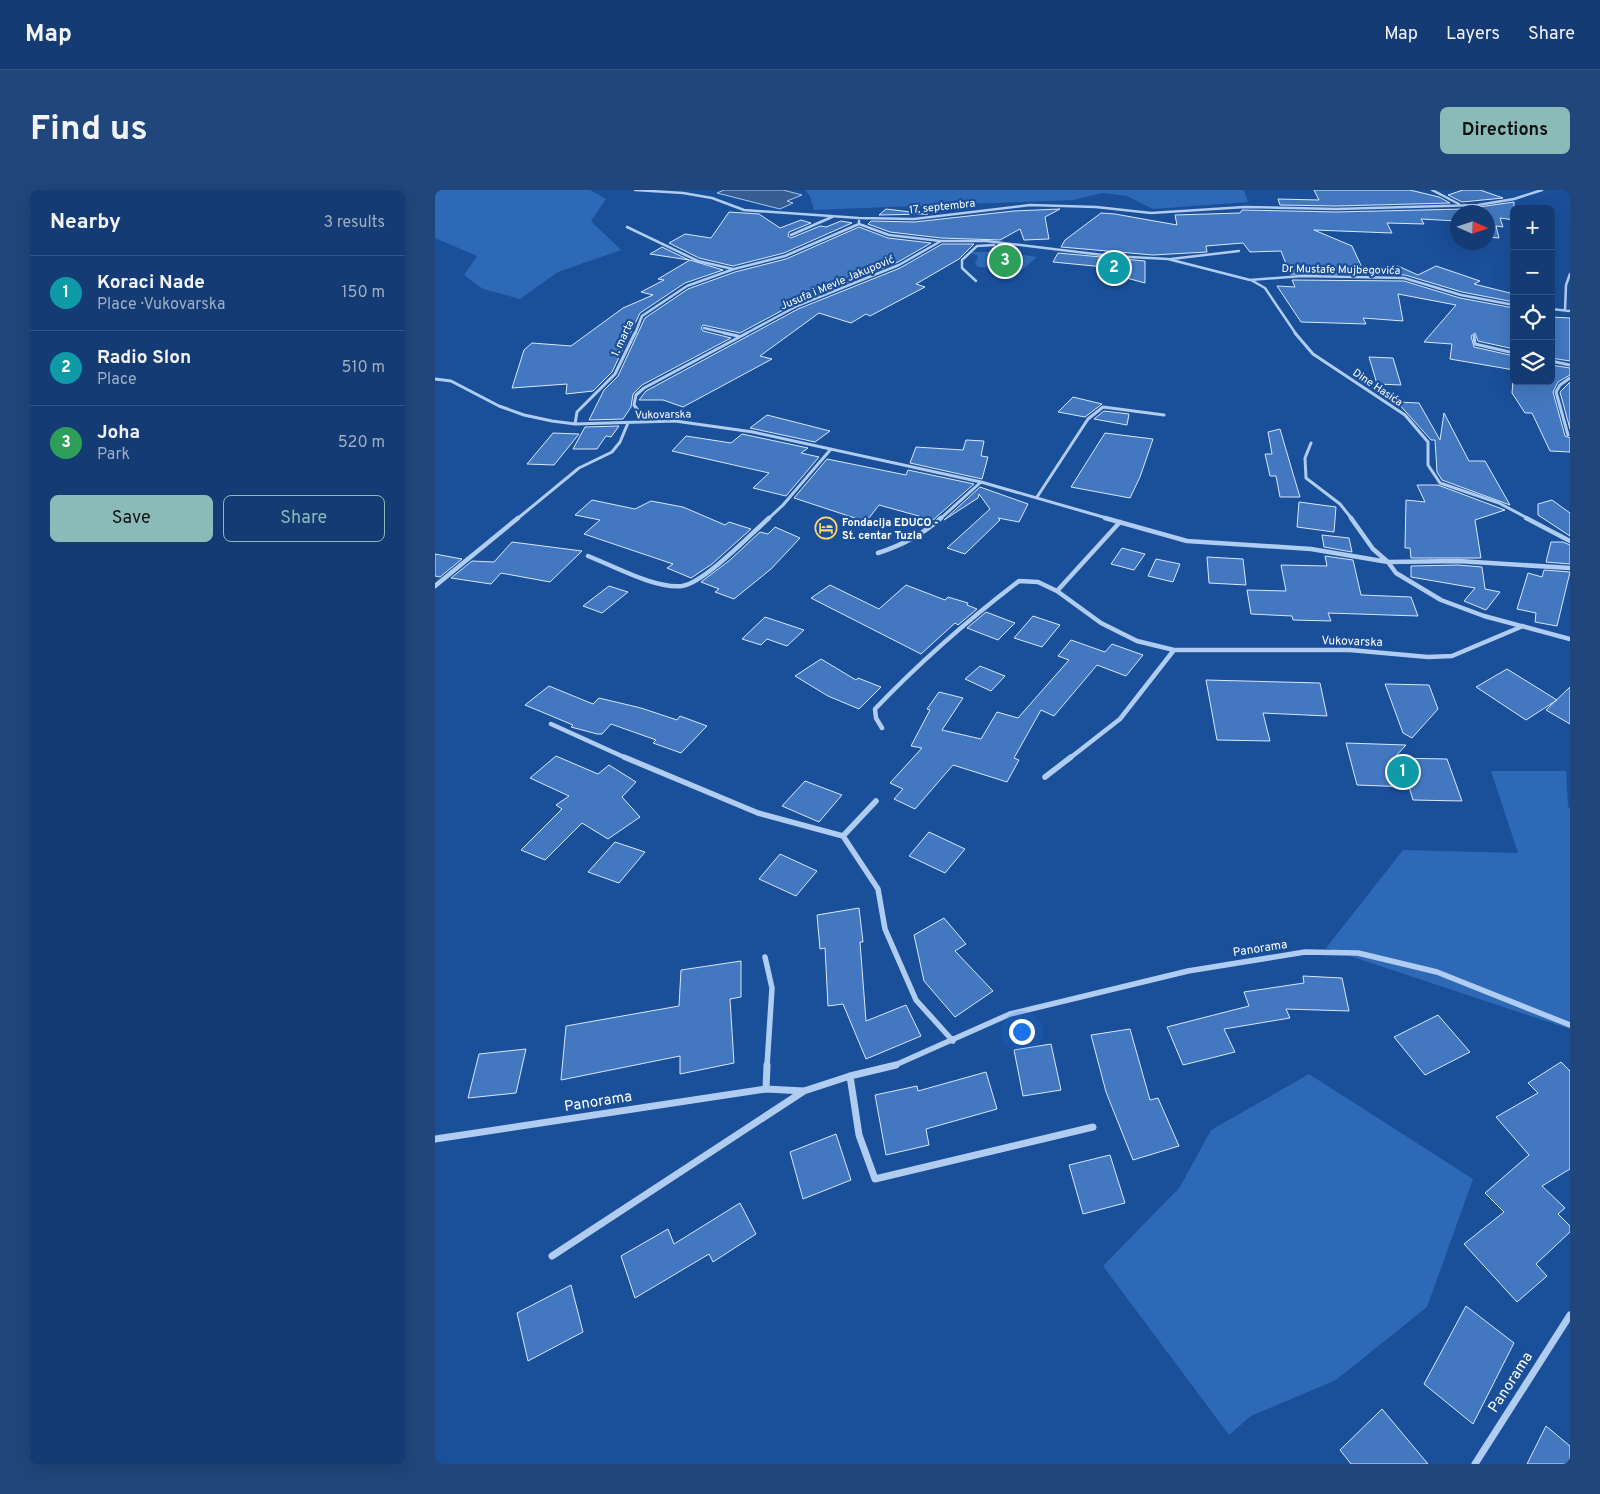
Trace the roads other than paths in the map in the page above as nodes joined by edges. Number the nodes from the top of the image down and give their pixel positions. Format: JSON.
{"nodes":[{"id":1,"x":635,"y":190,"type":"edge"},
{"id":2,"x":1432,"y":190,"type":"edge"},
{"id":3,"x":1542,"y":190,"type":"edge"},
{"id":4,"x":639,"y":191,"type":"edge"},
{"id":5,"x":1459,"y":204,"type":"junction"},
{"id":6,"x":1465,"y":205,"type":"joint"},
{"id":7,"x":834,"y":215,"type":"junction"},
{"id":8,"x":859,"y":218,"type":"junction"},
{"id":9,"x":859,"y":224,"type":"junction"},
{"id":10,"x":627,"y":227,"type":"dead end"},
{"id":11,"x":791,"y":235,"type":"dead end"},
{"id":12,"x":941,"y":241,"type":"junction"},
{"id":13,"x":1005,"y":244,"type":"junction"},
{"id":14,"x":1239,"y":251,"type":"dead end"},
{"id":15,"x":1168,"y":259,"type":"junction"},
{"id":16,"x":734,"y":269,"type":"junction"},
{"id":17,"x":1570,"y":274,"type":"edge"},
{"id":18,"x":1250,"y":280,"type":"junction"},
{"id":19,"x":976,"y":282,"type":"dead end"},
{"id":20,"x":1510,"y":304,"type":"edge"},
{"id":21,"x":1555,"y":310,"type":"edge"},
{"id":22,"x":1565,"y":311,"type":"junction"},
{"id":23,"x":1570,"y":311,"type":"edge"},
{"id":24,"x":704,"y":328,"type":"dead end"},
{"id":25,"x":738,"y":336,"type":"junction"},
{"id":26,"x":1474,"y":336,"type":"dead end"},
{"id":27,"x":1510,"y":351,"type":"edge"},
{"id":28,"x":1555,"y":362,"type":"edge"},
{"id":29,"x":1570,"y":365,"type":"edge"},
{"id":30,"x":1570,"y":378,"type":"edge"},
{"id":31,"x":435,"y":379,"type":"edge"},
{"id":32,"x":1164,"y":415,"type":"dead end"},
{"id":33,"x":647,"y":421,"type":"junction"},
{"id":34,"x":575,"y":424,"type":"junction"},
{"id":35,"x":629,"y":424,"type":"junction"},
{"id":36,"x":1568,"y":435,"type":"dead end"},
{"id":37,"x":1311,"y":443,"type":"dead end"},
{"id":38,"x":831,"y":449,"type":"junction"},
{"id":39,"x":981,"y":482,"type":"junction"},
{"id":40,"x":1037,"y":497,"type":"junction"},
{"id":41,"x":1120,"y":522,"type":"junction"},
{"id":42,"x":1570,"y":541,"type":"edge"},
{"id":43,"x":878,"y":553,"type":"dead end"},
{"id":44,"x":588,"y":556,"type":"dead end"},
{"id":45,"x":1388,"y":562,"type":"junction"},
{"id":46,"x":1570,"y":568,"type":"edge"},
{"id":47,"x":435,"y":586,"type":"edge"},
{"id":48,"x":1057,"y":591,"type":"junction"},
{"id":49,"x":1523,"y":626,"type":"junction"},
{"id":50,"x":1570,"y":639,"type":"edge"},
{"id":51,"x":1174,"y":650,"type":"junction"},
{"id":52,"x":551,"y":724,"type":"dead end"},
{"id":53,"x":882,"y":728,"type":"dead end"},
{"id":54,"x":1045,"y":777,"type":"dead end"},
{"id":55,"x":876,"y":801,"type":"dead end"},
{"id":56,"x":843,"y":836,"type":"junction"},
{"id":57,"x":765,"y":957,"type":"dead end"},
{"id":58,"x":1570,"y":1025,"type":"edge"},
{"id":59,"x":953,"y":1041,"type":"junction"},
{"id":60,"x":850,"y":1076,"type":"junction"},
{"id":61,"x":766,"y":1089,"type":"junction"},
{"id":62,"x":804,"y":1091,"type":"junction"},
{"id":63,"x":1093,"y":1127,"type":"dead end"},
{"id":64,"x":435,"y":1139,"type":"edge"},
{"id":65,"x":552,"y":1256,"type":"dead end"},
{"id":66,"x":1570,"y":1315,"type":"edge"},
{"id":67,"x":1475,"y":1464,"type":"edge"}],
"edges":[{"from":1,"to":4,"type":"street","name":"17. septembra"},
{"from":2,"to":5,"type":"street","name":"17. septembra"},
{"from":3,"to":6,"type":"street","name":"17. septembra"},
{"from":4,"to":7,"type":"street","name":"17. septembra"},
{"from":5,"to":6,"type":"street","name":"17. septembra"},
{"from":5,"to":8,"type":"street","name":"17. septembra"},
{"from":7,"to":8,"type":"street","name":"17. septembra"},
{"from":7,"to":11,"type":"street"},
{"from":8,"to":9,"type":"street"},
{"from":9,"to":12,"type":"street","name":"Dr Mustafe Mujbegovića"},
{"from":9,"to":16,"type":"street","name":"1. marta"},
{"from":10,"to":16,"type":"street","name":"1. marta"},
{"from":12,"to":13,"type":"street","name":"Dr Mustafe Mujbegovića"},
{"from":12,"to":25,"type":"street","name":"Jusufa i Mevle Jakupović"},
{"from":13,"to":15,"type":"street","name":"Dr Mustafe Mujbegovića"},
{"from":13,"to":19,"type":"street","name":"Dr Mustafe Mujbegovića"},
{"from":14,"to":15,"type":"street","name":"Dr Mustafe Mujbegovića"},
{"from":15,"to":18,"type":"street","name":"Dr Mustafe Mujbegovića"},
{"from":16,"to":34,"type":"street","name":"1. marta"},
{"from":17,"to":22,"type":"street"},
{"from":18,"to":20,"type":"street","name":"Dr Mustafe Mujbegovića"},
{"from":18,"to":42,"type":"street","name":"Dine Hasića"},
{"from":21,"to":22,"type":"street"},
{"from":22,"to":23,"type":"street"},
{"from":24,"to":25,"type":"street"},
{"from":25,"to":33,"type":"street","name":"Jusufa i Mevle Jakupović"},
{"from":26,"to":27,"type":"street"},
{"from":28,"to":29,"type":"street"},
{"from":30,"to":36,"type":"street"},
{"from":31,"to":34,"type":"street"},
{"from":32,"to":40,"type":"street"},
{"from":33,"to":35,"type":"street","name":"Vukovarska"},
{"from":33,"to":38,"type":"street","name":"Vukovarska"},
{"from":34,"to":35,"type":"street"},
{"from":35,"to":47,"type":"street","name":"Vukovarska"},
{"from":37,"to":45,"type":"street"},
{"from":38,"to":39,"type":"street","name":"Vukovarska"},
{"from":38,"to":44,"type":"street"},
{"from":39,"to":40,"type":"street","name":"Vukovarska"},
{"from":39,"to":43,"type":"street"},
{"from":40,"to":41,"type":"street","name":"Vukovarska"},
{"from":41,"to":45,"type":"street","name":"Vukovarska"},
{"from":41,"to":48,"type":"street"},
{"from":45,"to":46,"type":"street","name":"Vukovarska"},
{"from":45,"to":49,"type":"street"},
{"from":48,"to":51,"type":"street","name":"Vukovarska"},
{"from":48,"to":53,"type":"street","name":"Vukovarska"},
{"from":49,"to":50,"type":"street"},
{"from":49,"to":51,"type":"street","name":"Vukovarska"},
{"from":51,"to":54,"type":"street"},
{"from":52,"to":56,"type":"street"},
{"from":55,"to":56,"type":"street"},
{"from":56,"to":59,"type":"street"},
{"from":57,"to":61,"type":"street"},
{"from":58,"to":59,"type":"street","name":"Panorama"},
{"from":59,"to":60,"type":"street","name":"Panorama"},
{"from":60,"to":62,"type":"street","name":"Panorama"},
{"from":60,"to":63,"type":"street"},
{"from":61,"to":62,"type":"street","name":"Panorama"},
{"from":61,"to":64,"type":"street","name":"Panorama"},
{"from":62,"to":65,"type":"street","name":"Panorama"},
{"from":66,"to":67,"type":"street","name":"Panorama"}]}
